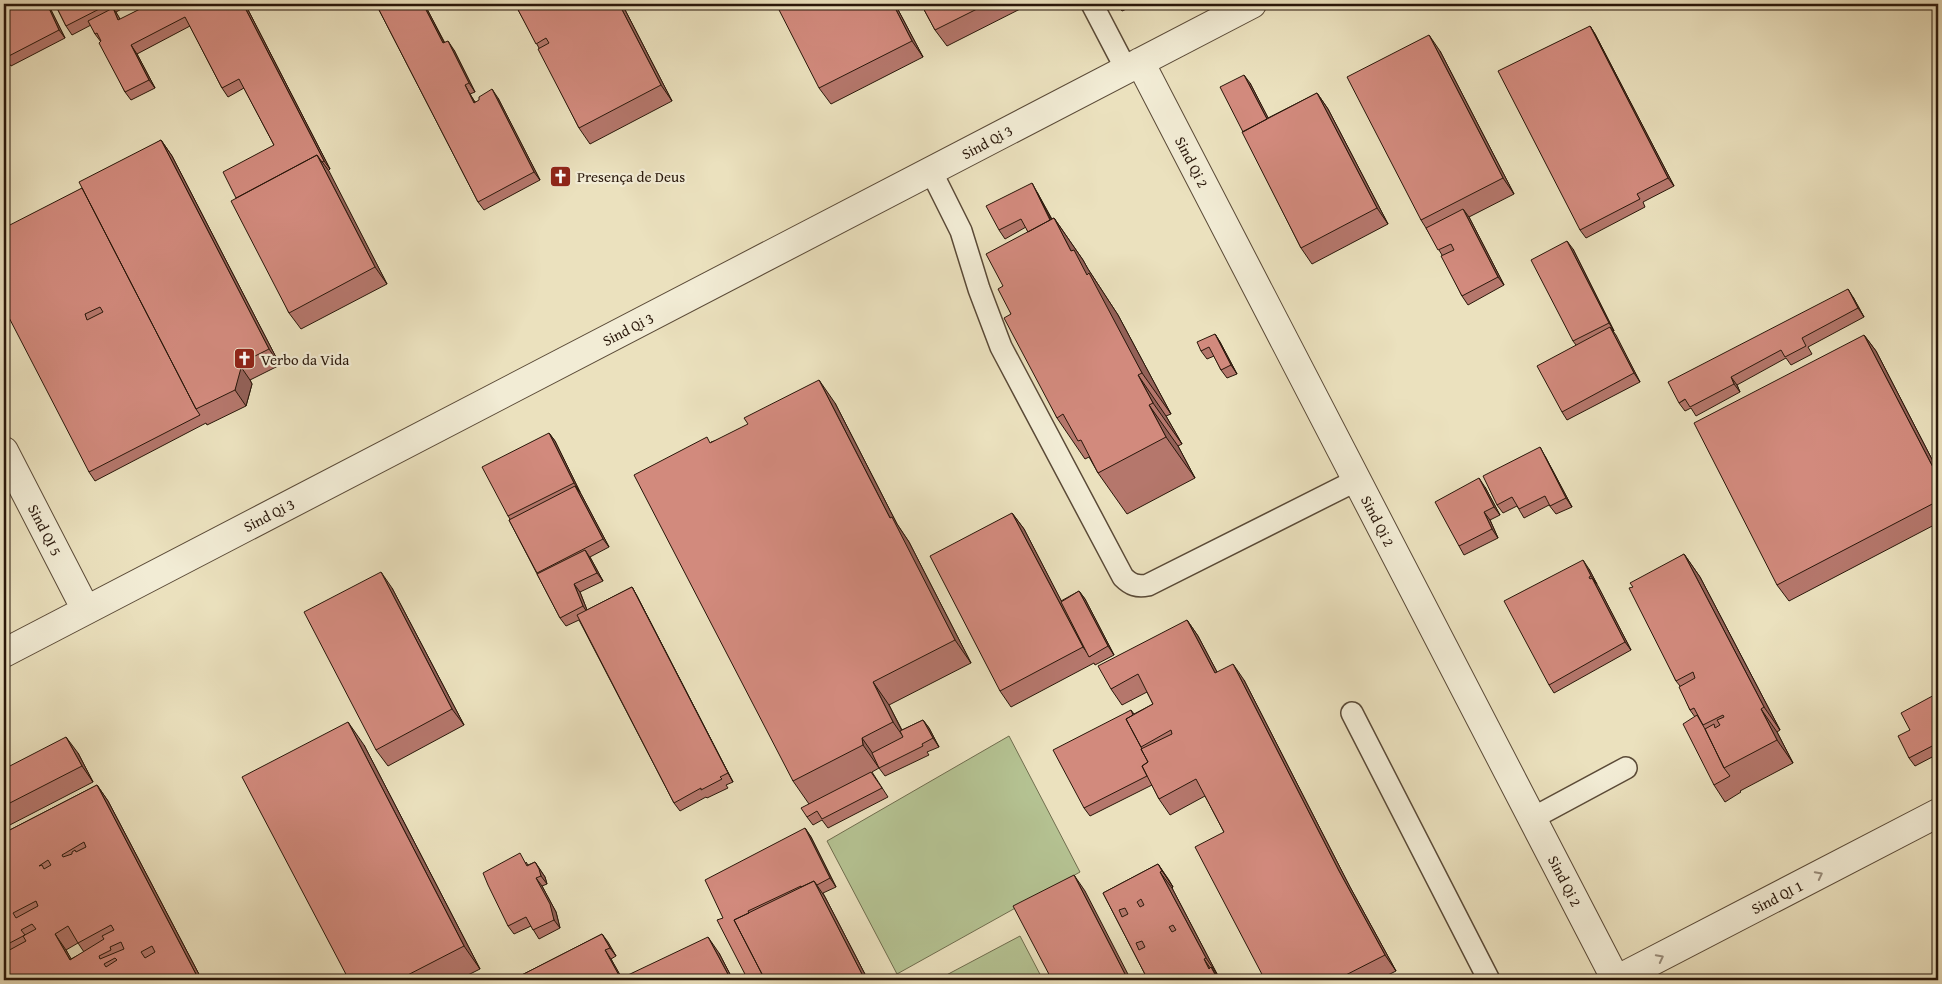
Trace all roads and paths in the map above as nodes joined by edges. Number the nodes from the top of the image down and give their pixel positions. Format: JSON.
{"nodes":[{"id":1,"x":1092,"y":4,"type":"edge"},
{"id":2,"x":1252,"y":4,"type":"edge"},
{"id":3,"x":1133,"y":66,"type":"junction"},
{"id":4,"x":931,"y":171,"type":"junction"},
{"id":5,"x":4,"y":451,"type":"edge"},
{"id":6,"x":1357,"y":480,"type":"junction"},
{"id":7,"x":86,"y":610,"type":"junction"},
{"id":8,"x":4,"y":653,"type":"edge"},
{"id":9,"x":1352,"y":713,"type":"dead end"},
{"id":10,"x":1626,"y":768,"type":"dead end"},
{"id":11,"x":1938,"y":813,"type":"edge"},
{"id":12,"x":1532,"y":818,"type":"junction"},
{"id":13,"x":1489,"y":980,"type":"edge"},
{"id":14,"x":1616,"y":980,"type":"edge"}],
"edges":[{"from":1,"to":3,"type":"lane"},
{"from":2,"to":3,"type":"street","name":"Sind Qi 3"},
{"from":3,"to":4,"type":"street","name":"Sind Qi 3"},
{"from":3,"to":6,"type":"street","name":"Sind Qi 2"},
{"from":4,"to":6,"type":"lane"},
{"from":4,"to":7,"type":"street","name":"Sind Qi 3"},
{"from":5,"to":7,"type":"street","name":"Sind QI 5"},
{"from":6,"to":12,"type":"street","name":"Sind Qi 2"},
{"from":7,"to":8,"type":"street","name":"Sind Qi 3"},
{"from":9,"to":13,"type":"lane"},
{"from":10,"to":12,"type":"lane"},
{"from":14,"to":11,"type":"street","name":"Sind QI 1","one_way":true},
{"from":12,"to":14,"type":"street","name":"Sind Qi 2"}]}
